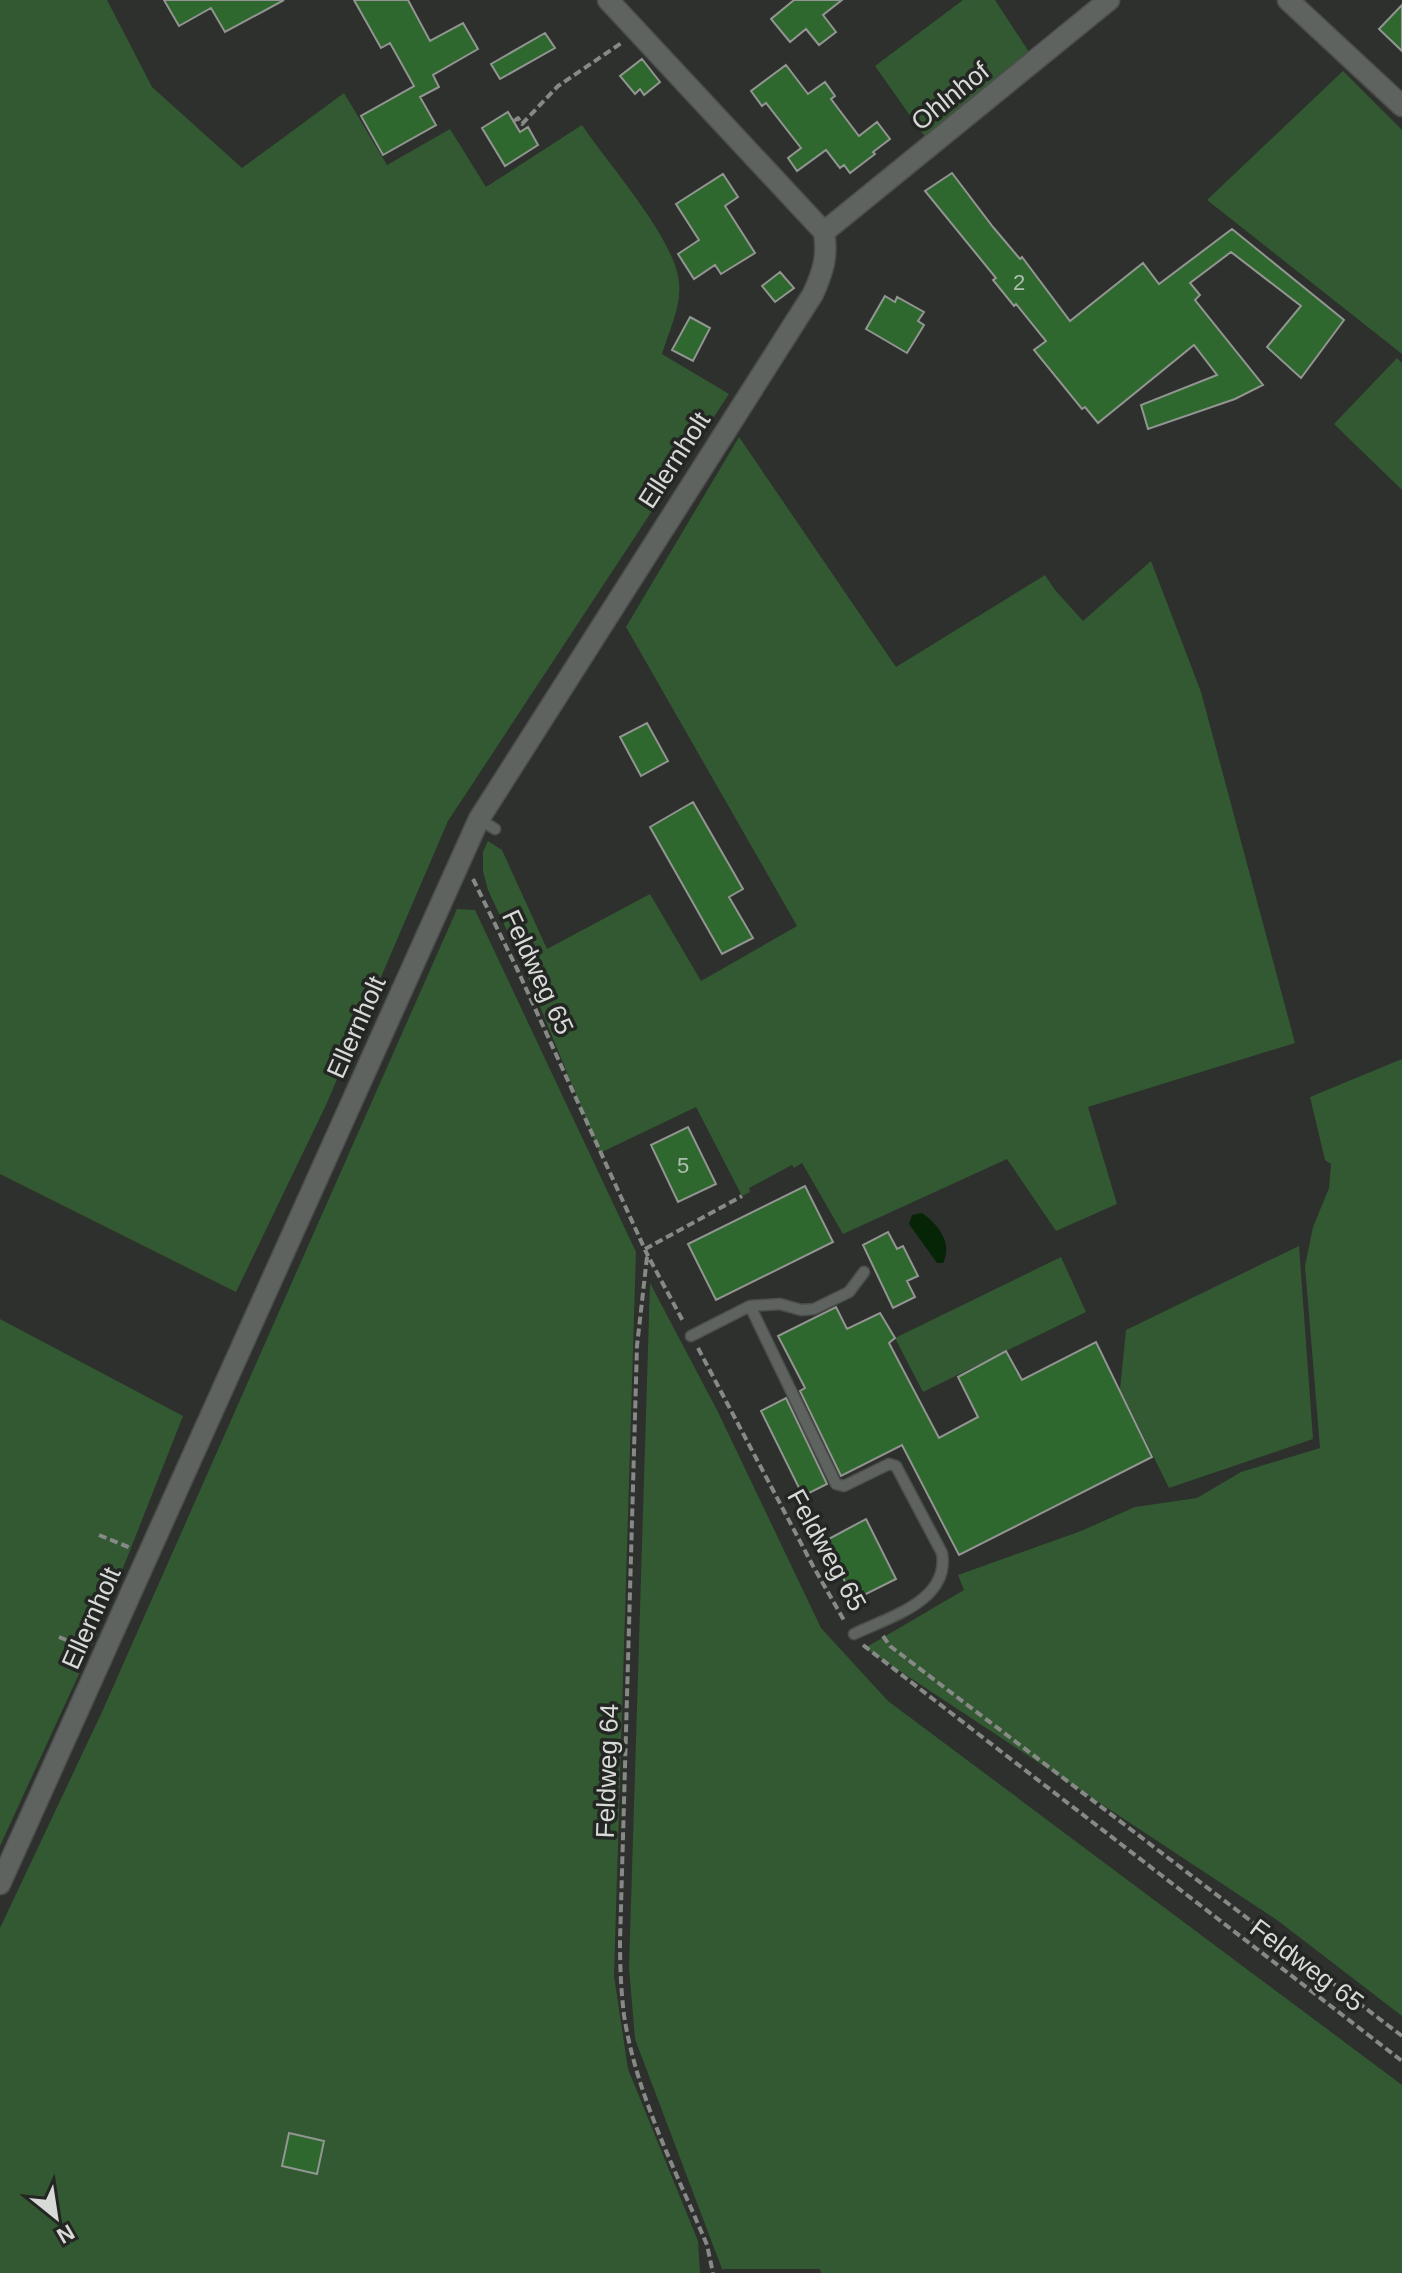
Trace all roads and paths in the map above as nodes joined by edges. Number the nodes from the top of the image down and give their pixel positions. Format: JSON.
{"nodes":[{"id":1,"x":608,"y":0,"type":"edge"},
{"id":2,"x":1109,"y":0,"type":"edge"},
{"id":3,"x":1288,"y":0,"type":"edge"},
{"id":4,"x":638,"y":32,"type":"junction"},
{"id":5,"x":1402,"y":106,"type":"edge"},
{"id":6,"x":514,"y":121,"type":"dead end"},
{"id":7,"x":824,"y":232,"type":"junction"},
{"id":8,"x":459,"y":862,"type":"junction"},
{"id":9,"x":742,"y":1196,"type":"dead end"},
{"id":10,"x":646,"y":1252,"type":"junction"},
{"id":11,"x":864,"y":1272,"type":"dead end"},
{"id":12,"x":750,"y":1306,"type":"junction"},
{"id":13,"x":691,"y":1336,"type":"junction"},
{"id":14,"x":99,"y":1535,"type":"dead end"},
{"id":15,"x":148,"y":1555,"type":"junction"},
{"id":16,"x":874,"y":1624,"type":"junction"},
{"id":17,"x":854,"y":1634,"type":"junction"},
{"id":18,"x":59,"y":1637,"type":"dead end"},
{"id":19,"x":103,"y":1655,"type":"junction"},
{"id":20,"x":0,"y":1884,"type":"edge"},
{"id":21,"x":1402,"y":2036,"type":"edge"},
{"id":22,"x":1402,"y":2061,"type":"edge"},
{"id":23,"x":713,"y":2273,"type":"edge"}],
"edges":[{"from":1,"to":4,"type":"street"},
{"from":2,"to":7,"type":"street","name":"Ohlnhof"},
{"from":3,"to":5,"type":"street"},
{"from":4,"to":6,"type":"path"},
{"from":4,"to":7,"type":"street"},
{"from":7,"to":8,"type":"street","name":"Ellernholt"},
{"from":8,"to":10,"type":"path","name":"Feldweg 65"},
{"from":8,"to":15,"type":"street","name":"Ellernholt"},
{"from":9,"to":10,"type":"path"},
{"from":10,"to":13,"type":"path","name":"Feldweg 65"},
{"from":10,"to":23,"type":"path","name":"Feldweg 64"},
{"from":11,"to":12,"type":"lane"},
{"from":12,"to":13,"type":"lane"},
{"from":12,"to":16,"type":"lane"},
{"from":13,"to":17,"type":"path","name":"Feldweg 65"},
{"from":14,"to":15,"type":"path"},
{"from":15,"to":19,"type":"street","name":"Ellernholt"},
{"from":16,"to":17,"type":"lane"},
{"from":16,"to":21,"type":"path"},
{"from":17,"to":22,"type":"path","name":"Feldweg 65"},
{"from":18,"to":19,"type":"path"},
{"from":19,"to":20,"type":"street","name":"Ellernholt"}]}
